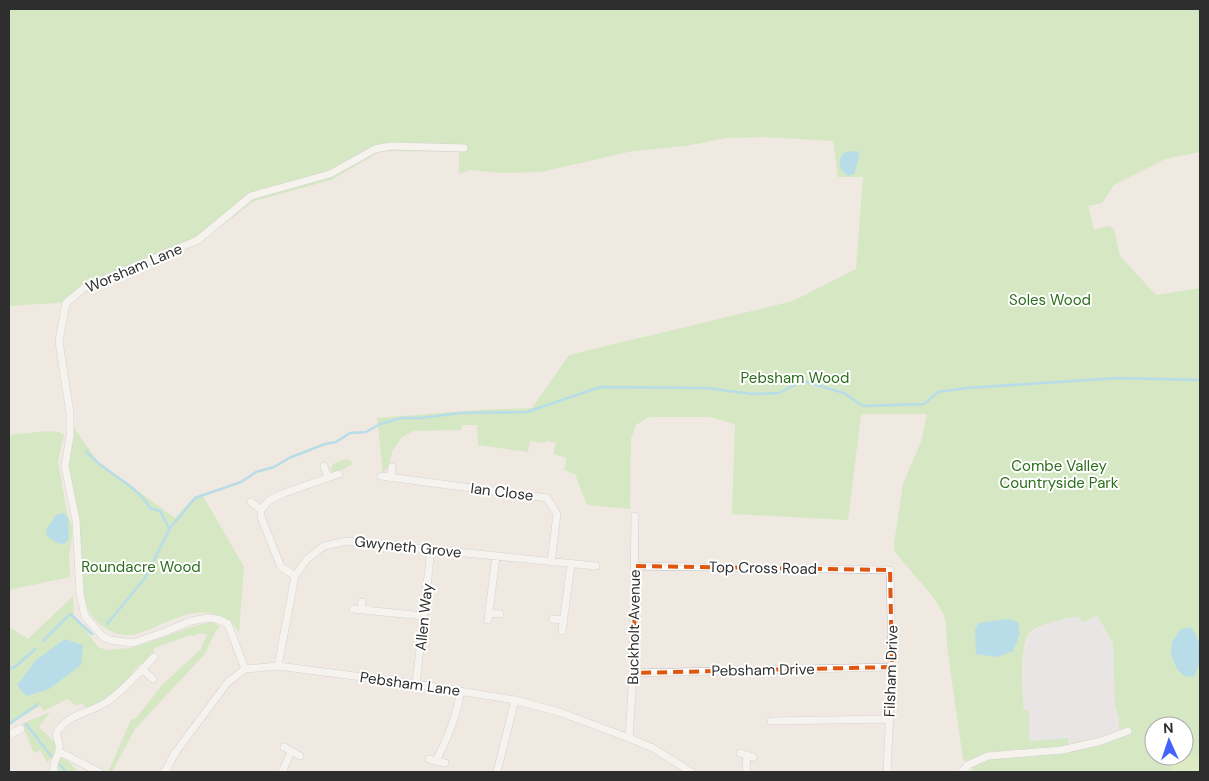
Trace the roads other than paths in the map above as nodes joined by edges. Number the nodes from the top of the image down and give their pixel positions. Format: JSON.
{"nodes":[{"id":1,"x":464,"y":148,"type":"dead end"},
{"id":2,"x":324,"y":466,"type":"dead end"},
{"id":3,"x":392,"y":467,"type":"dead end"},
{"id":4,"x":339,"y":474,"type":"dead end"},
{"id":5,"x":381,"y":476,"type":"dead end"},
{"id":6,"x":328,"y":478,"type":"junction"},
{"id":7,"x":391,"y":478,"type":"junction"},
{"id":8,"x":251,"y":502,"type":"dead end"},
{"id":9,"x":261,"y":510,"type":"junction"},
{"id":10,"x":635,"y":516,"type":"dead end"},
{"id":11,"x":431,"y":549,"type":"junction"},
{"id":12,"x":496,"y":556,"type":"junction"},
{"id":13,"x":551,"y":562,"type":"junction"},
{"id":14,"x":571,"y":564,"type":"junction"},
{"id":15,"x":596,"y":566,"type":"dead end"},
{"id":16,"x":636,"y":566,"type":"junction"},
{"id":17,"x":890,"y":570,"type":"joint"},
{"id":18,"x":295,"y":576,"type":"junction"},
{"id":19,"x":353,"y":608,"type":"dead end"},
{"id":20,"x":500,"y":614,"type":"dead end"},
{"id":21,"x":424,"y":616,"type":"junction"},
{"id":22,"x":553,"y":619,"type":"dead end"},
{"id":23,"x":564,"y":620,"type":"junction"},
{"id":24,"x":562,"y":631,"type":"dead end"},
{"id":25,"x":154,"y":658,"type":"dead end"},
{"id":26,"x":278,"y":666,"type":"junction"},
{"id":27,"x":892,"y":667,"type":"junction"},
{"id":28,"x":142,"y":669,"type":"junction"},
{"id":29,"x":245,"y":669,"type":"junction"},
{"id":30,"x":633,"y":673,"type":"junction"},
{"id":31,"x":153,"y":679,"type":"dead end"},
{"id":32,"x":416,"y":684,"type":"junction"},
{"id":33,"x":461,"y":691,"type":"junction"},
{"id":34,"x":515,"y":700,"type":"junction"},
{"id":35,"x":890,"y":719,"type":"junction"},
{"id":36,"x":771,"y":721,"type":"dead end"},
{"id":37,"x":21,"y":729,"type":"dead end"},
{"id":38,"x":1128,"y":731,"type":"dead end"},
{"id":39,"x":9,"y":735,"type":"edge"},
{"id":40,"x":629,"y":738,"type":"junction"},
{"id":41,"x":284,"y":747,"type":"dead end"},
{"id":42,"x":60,"y":752,"type":"junction"},
{"id":43,"x":292,"y":752,"type":"junction"},
{"id":44,"x":747,"y":755,"type":"dead end"},
{"id":45,"x":300,"y":756,"type":"dead end"},
{"id":46,"x":445,"y":763,"type":"dead end"},
{"id":47,"x":54,"y":772,"type":"edge"},
{"id":48,"x":99,"y":772,"type":"edge"},
{"id":49,"x":165,"y":772,"type":"edge"},
{"id":50,"x":282,"y":772,"type":"edge"},
{"id":51,"x":497,"y":772,"type":"edge"},
{"id":52,"x":691,"y":772,"type":"edge"},
{"id":53,"x":746,"y":772,"type":"edge"},
{"id":54,"x":887,"y":772,"type":"edge"},
{"id":55,"x":961,"y":772,"type":"edge"}],
"edges":[{"from":1,"to":29,"type":"street","name":"Worsham Lane"},
{"from":2,"to":6,"type":"street"},
{"from":3,"to":7,"type":"street"},
{"from":4,"to":6,"type":"street"},
{"from":5,"to":7,"type":"street","name":"Ian Close"},
{"from":6,"to":9,"type":"street"},
{"from":7,"to":13,"type":"street","name":"Ian Close"},
{"from":8,"to":9,"type":"street"},
{"from":9,"to":18,"type":"street"},
{"from":10,"to":16,"type":"street","name":"Buckholt Avenue"},
{"from":11,"to":12,"type":"street","name":"Gwyneth Grove"},
{"from":11,"to":18,"type":"street","name":"Gwyneth Grove"},
{"from":11,"to":21,"type":"street","name":"Allen Way"},
{"from":12,"to":13,"type":"street","name":"Gwyneth Grove"},
{"from":12,"to":20,"type":"street"},
{"from":13,"to":14,"type":"street","name":"Gwyneth Grove"},
{"from":14,"to":15,"type":"street","name":"Gwyneth Grove"},
{"from":14,"to":23,"type":"street"},
{"from":16,"to":17,"type":"street","name":"Top Cross Road"},
{"from":16,"to":30,"type":"street","name":"Buckholt Avenue"},
{"from":17,"to":27,"type":"street","name":"Filsham Drive"},
{"from":18,"to":26,"type":"street","name":"Gwyneth Grove"},
{"from":19,"to":21,"type":"street"},
{"from":21,"to":32,"type":"street","name":"Allen Way"},
{"from":22,"to":23,"type":"street"},
{"from":23,"to":24,"type":"street"},
{"from":25,"to":28,"type":"street"},
{"from":26,"to":29,"type":"street","name":"Pebsham Lane"},
{"from":26,"to":32,"type":"street","name":"Pebsham Lane"},
{"from":27,"to":30,"type":"street","name":"Pebsham Drive"},
{"from":27,"to":35,"type":"street","name":"Filsham Drive"},
{"from":28,"to":31,"type":"street"},
{"from":28,"to":42,"type":"street"},
{"from":29,"to":49,"type":"street"},
{"from":30,"to":40,"type":"street","name":"Buckholt Avenue"},
{"from":32,"to":33,"type":"street","name":"Pebsham Lane"},
{"from":33,"to":34,"type":"street","name":"Pebsham Lane"},
{"from":33,"to":46,"type":"street"},
{"from":34,"to":40,"type":"street","name":"Pebsham Lane"},
{"from":34,"to":51,"type":"street"},
{"from":35,"to":36,"type":"street"},
{"from":35,"to":54,"type":"street","name":"Filsham Drive"},
{"from":37,"to":39,"type":"street"},
{"from":38,"to":55,"type":"street"},
{"from":40,"to":52,"type":"street","name":"Pebsham Lane"},
{"from":41,"to":43,"type":"street"},
{"from":42,"to":47,"type":"street"},
{"from":42,"to":48,"type":"street"},
{"from":43,"to":45,"type":"street"},
{"from":43,"to":50,"type":"street"},
{"from":44,"to":53,"type":"street"}]}
